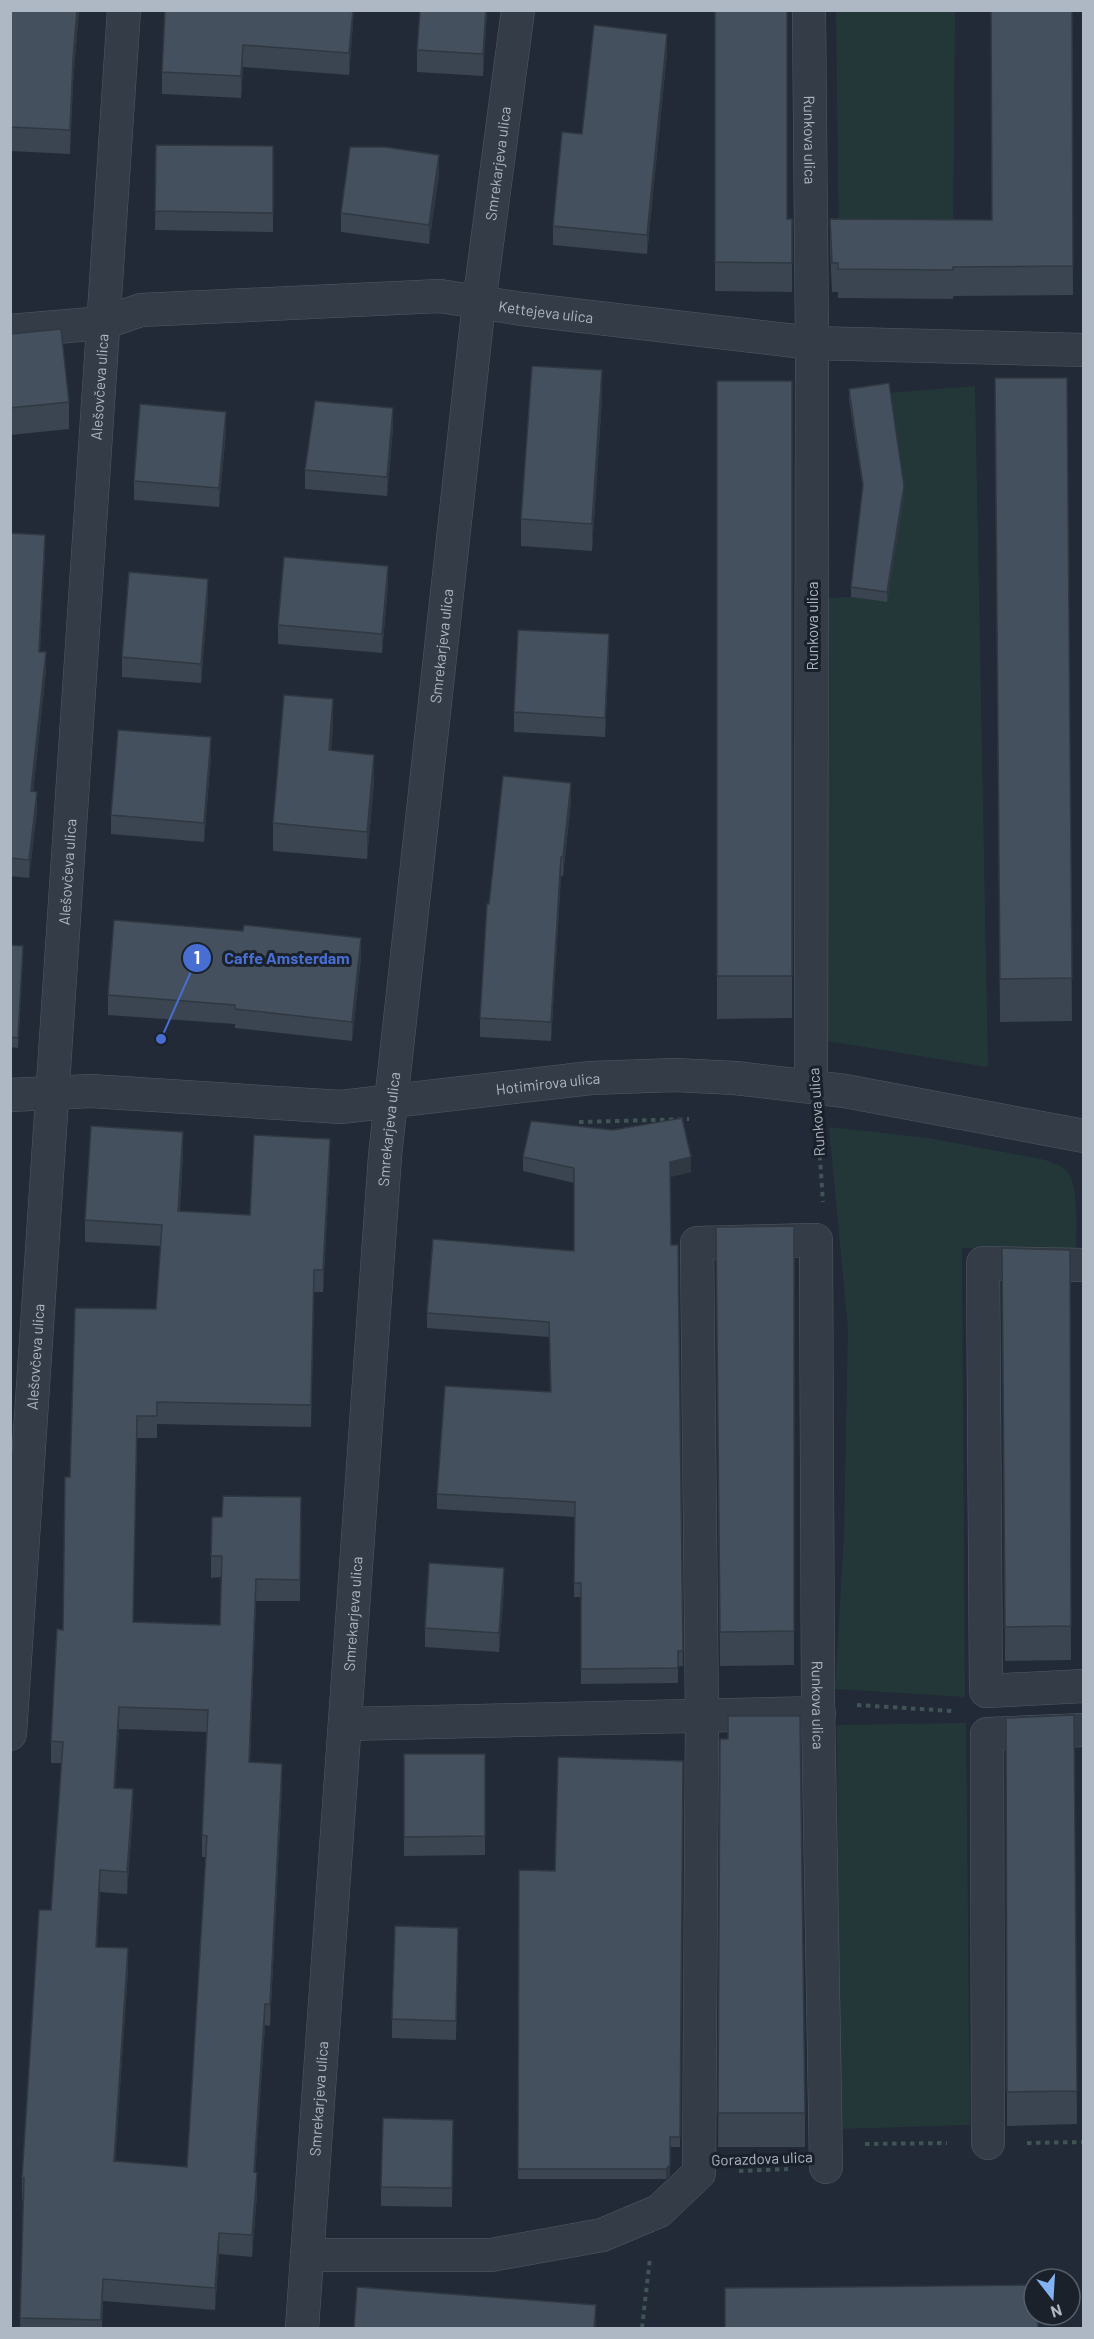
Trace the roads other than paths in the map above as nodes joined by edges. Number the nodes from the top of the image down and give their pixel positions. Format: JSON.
{"nodes":[{"id":1,"x":124,"y":10,"type":"edge"},
{"id":2,"x":518,"y":10,"type":"edge"},
{"id":3,"x":809,"y":10,"type":"edge"},
{"id":4,"x":479,"y":303,"type":"junction"},
{"id":5,"x":103,"y":323,"type":"junction"},
{"id":6,"x":10,"y":331,"type":"edge"},
{"id":7,"x":812,"y":343,"type":"junction"},
{"id":8,"x":1083,"y":350,"type":"edge"},
{"id":9,"x":812,"y":1086,"type":"junction"},
{"id":10,"x":51,"y":1092,"type":"junction"},
{"id":11,"x":10,"y":1095,"type":"edge"},
{"id":12,"x":391,"y":1101,"type":"junction"},
{"id":13,"x":1083,"y":1136,"type":"edge"},
{"id":14,"x":1083,"y":1265,"type":"edge"},
{"id":15,"x":1083,"y":1686,"type":"edge"},
{"id":16,"x":818,"y":1708,"type":"junction"},
{"id":17,"x":702,"y":1717,"type":"junction"},
{"id":18,"x":345,"y":1724,"type":"junction"},
{"id":19,"x":1083,"y":1730,"type":"edge"},
{"id":20,"x":10,"y":1734,"type":"edge"},
{"id":21,"x":988,"y":2143,"type":"dead end"},
{"id":22,"x":826,"y":2167,"type":"road end"},
{"id":23,"x":307,"y":2255,"type":"junction"},
{"id":24,"x":302,"y":2328,"type":"edge"}],
"edges":[{"from":1,"to":5,"type":"street","name":"Alešovčeva ulica"},
{"from":2,"to":4,"type":"street","name":"Smrekarjeva ulica"},
{"from":3,"to":7,"type":"street","name":"Runkova ulica"},
{"from":4,"to":5,"type":"street","name":"Kettejeva ulica"},
{"from":4,"to":7,"type":"street","name":"Kettejeva ulica"},
{"from":4,"to":12,"type":"street","name":"Smrekarjeva ulica"},
{"from":5,"to":6,"type":"street","name":"Kettejeva ulica"},
{"from":5,"to":10,"type":"street","name":"Alešovčeva ulica"},
{"from":7,"to":8,"type":"street","name":"Kettejeva ulica"},
{"from":7,"to":9,"type":"street","name":"Runkova ulica"},
{"from":9,"to":12,"type":"street","name":"Hotimirova ulica"},
{"from":9,"to":13,"type":"street","name":"Hotimirova ulica"},
{"from":10,"to":11,"type":"street","name":"Hotimirova ulica"},
{"from":10,"to":12,"type":"street","name":"Hotimirova ulica"},
{"from":10,"to":20,"type":"street","name":"Alešovčeva ulica"},
{"from":12,"to":18,"type":"street","name":"Smrekarjeva ulica"},
{"from":14,"to":15,"type":"street"},
{"from":16,"to":17,"type":"street"},
{"from":16,"to":17,"type":"street","name":"Runkova ulica"},
{"from":16,"to":22,"type":"street","name":"Runkova ulica"},
{"from":17,"to":18,"type":"street"},
{"from":17,"to":23,"type":"street"},
{"from":18,"to":23,"type":"street","name":"Smrekarjeva ulica"},
{"from":19,"to":21,"type":"street"},
{"from":23,"to":24,"type":"street","name":"Smrekarjeva ulica"}]}
